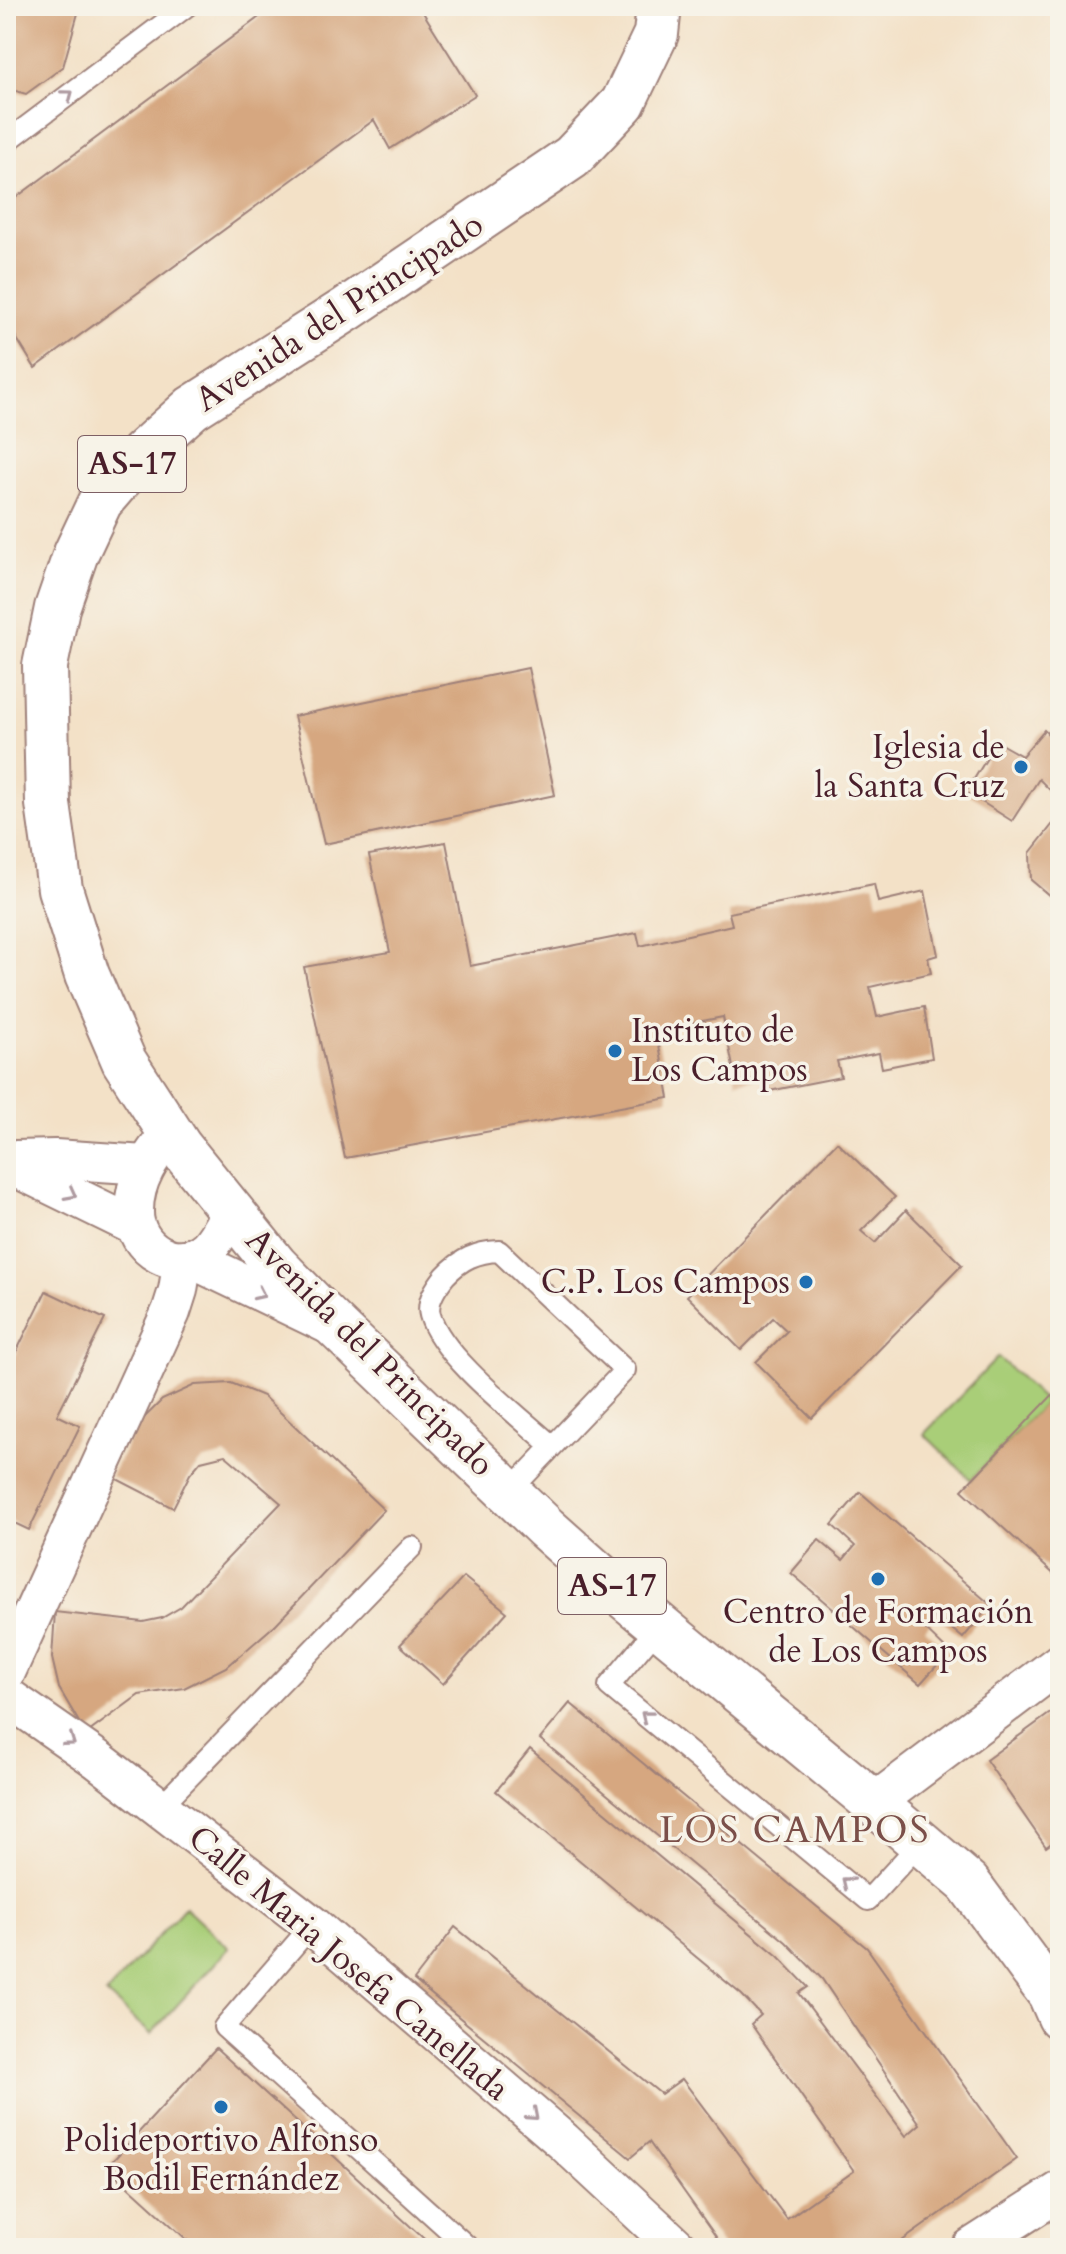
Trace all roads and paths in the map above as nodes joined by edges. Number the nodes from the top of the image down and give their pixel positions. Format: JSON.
{"nodes":[{"id":1,"x":187,"y":6,"type":"edge"},
{"id":2,"x":659,"y":6,"type":"edge"},
{"id":3,"x":6,"y":142,"type":"edge"},
{"id":4,"x":157,"y":1149,"type":"junction"},
{"id":5,"x":6,"y":1162,"type":"edge"},
{"id":6,"x":232,"y":1210,"type":"junction"},
{"id":7,"x":135,"y":1226,"type":"junction"},
{"id":8,"x":179,"y":1259,"type":"junction"},
{"id":9,"x":338,"y":1328,"type":"junction"},
{"id":10,"x":552,"y":1446,"type":"junction"},
{"id":11,"x":509,"y":1492,"type":"junction"},
{"id":12,"x":412,"y":1547,"type":"dead end"},
{"id":13,"x":659,"y":1626,"type":"junction"},
{"id":14,"x":1060,"y":1663,"type":"edge"},
{"id":15,"x":6,"y":1672,"type":"edge"},
{"id":16,"x":6,"y":1696,"type":"edge"},
{"id":17,"x":874,"y":1803,"type":"junction"},
{"id":18,"x":160,"y":1807,"type":"junction"},
{"id":19,"x":921,"y":1842,"type":"junction"},
{"id":20,"x":312,"y":1925,"type":"junction"},
{"id":21,"x":1060,"y":2017,"type":"edge"},
{"id":22,"x":1060,"y":2191,"type":"edge"},
{"id":23,"x":469,"y":2248,"type":"edge"},
{"id":24,"x":678,"y":2248,"type":"edge"},
{"id":25,"x":971,"y":2248,"type":"edge"}],
"edges":[{"from":3,"to":1,"type":"lane","one_way":true},
{"from":2,"to":4,"type":"main road","name":"Avenida del Principado","number":"AS-17"},
{"from":4,"to":5,"type":"street"},
{"from":4,"to":6,"type":"main road","name":"Avenida del Principado","number":"AS-17"},
{"from":4,"to":7,"type":"street"},
{"from":5,"to":7,"type":"street","one_way":true},
{"from":6,"to":8,"type":"street"},
{"from":6,"to":9,"type":"main road","name":"Avenida del Principado","number":"AS-17"},
{"from":7,"to":8,"type":"street"},
{"from":8,"to":9,"type":"street","one_way":true},
{"from":8,"to":15,"type":"street"},
{"from":9,"to":11,"type":"main road","name":"Avenida del Principado","number":"AS-17"},
{"from":10,"to":10,"type":"lane"},
{"from":10,"to":11,"type":"lane"},
{"from":11,"to":13,"type":"main road","name":"Avenida del Principado","number":"AS-17"},
{"from":12,"to":18,"type":"lane"},
{"from":13,"to":17,"type":"main road","name":"Avenida del Principado","number":"AS-17"},
{"from":19,"to":13,"type":"lane","one_way":true},
{"from":14,"to":17,"type":"street"},
{"from":16,"to":18,"type":"street","name":"Calle Maria Josefa Canellada","one_way":true},
{"from":17,"to":19,"type":"main road","name":"Avenida del Principado","number":"AS-17"},
{"from":18,"to":20,"type":"street","name":"Calle Maria Josefa Canellada"},
{"from":19,"to":21,"type":"main road","name":"Avenida del Principado","number":"AS-17"},
{"from":20,"to":23,"type":"lane"},
{"from":20,"to":24,"type":"street","name":"Calle Maria Josefa Canellada","one_way":true},
{"from":22,"to":25,"type":"street"}]}
